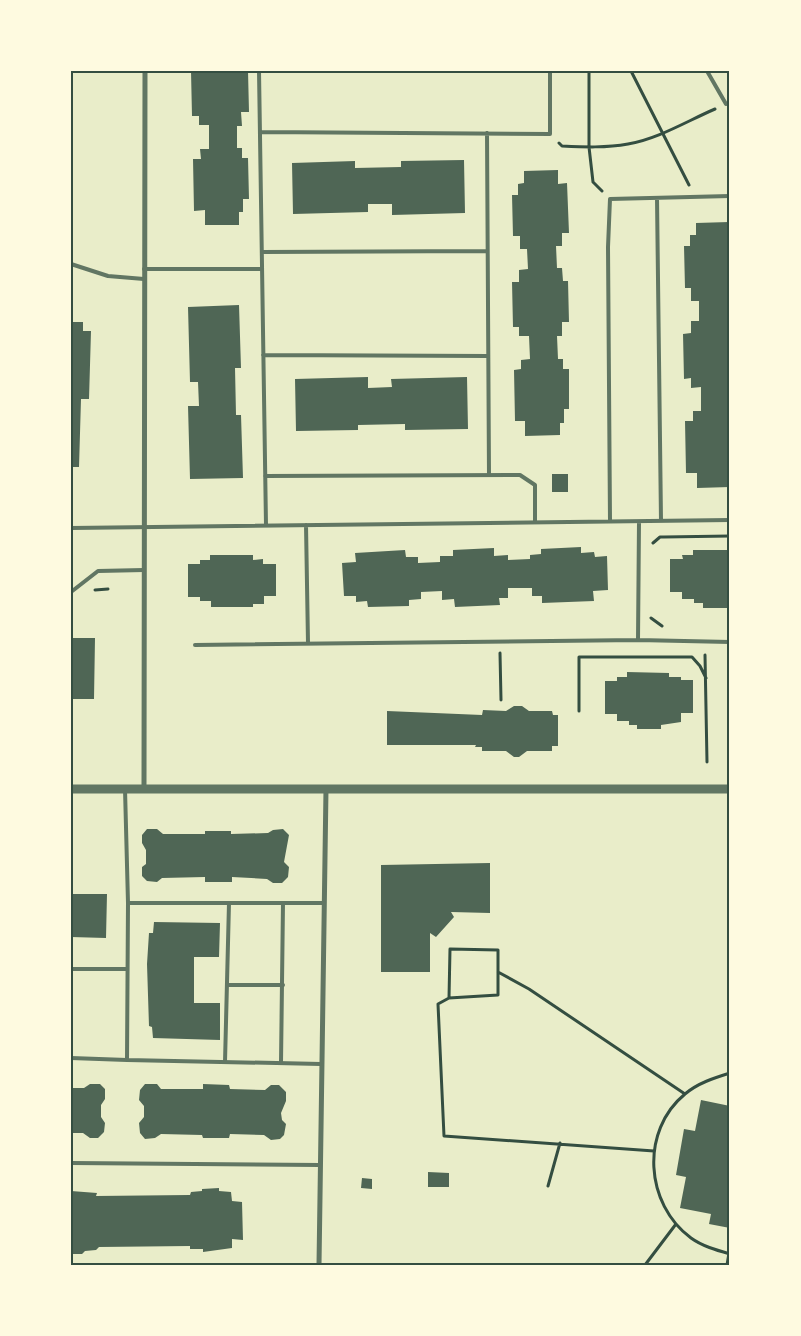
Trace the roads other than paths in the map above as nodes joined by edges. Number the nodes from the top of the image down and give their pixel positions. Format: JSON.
{"nodes":[{"id":1,"x":145,"y":71,"type":"edge"},
{"id":2,"x":259,"y":71,"type":"edge"},
{"id":3,"x":550,"y":71,"type":"edge"},
{"id":4,"x":707,"y":71,"type":"edge"},
{"id":5,"x":726,"y":104,"type":"road end"},
{"id":6,"x":260,"y":132,"type":"junction"},
{"id":7,"x":487,"y":133,"type":"junction"},
{"id":8,"x":730,"y":196,"type":"edge"},
{"id":9,"x":657,"y":198,"type":"junction"},
{"id":10,"x":487,"y":251,"type":"junction"},
{"id":11,"x":262,"y":252,"type":"junction"},
{"id":12,"x":71,"y":264,"type":"edge"},
{"id":13,"x":144,"y":269,"type":"junction"},
{"id":14,"x":262,"y":269,"type":"junction"},
{"id":15,"x":144,"y":279,"type":"junction"},
{"id":16,"x":263,"y":355,"type":"junction"},
{"id":17,"x":488,"y":356,"type":"junction"},
{"id":18,"x":489,"y":474,"type":"junction"},
{"id":19,"x":265,"y":476,"type":"junction"},
{"id":20,"x":730,"y":520,"type":"edge"},
{"id":21,"x":610,"y":521,"type":"junction"},
{"id":22,"x":662,"y":521,"type":"junction"},
{"id":23,"x":535,"y":522,"type":"junction"},
{"id":24,"x":639,"y":522,"type":"junction"},
{"id":25,"x":266,"y":525,"type":"junction"},
{"id":26,"x":306,"y":525,"type":"junction"},
{"id":27,"x":144,"y":527,"type":"junction"},
{"id":28,"x":71,"y":528,"type":"edge"},
{"id":29,"x":144,"y":570,"type":"junction"},
{"id":30,"x":71,"y":592,"type":"edge"},
{"id":31,"x":638,"y":640,"type":"junction"},
{"id":32,"x":730,"y":642,"type":"edge"},
{"id":33,"x":308,"y":643,"type":"junction"},
{"id":34,"x":195,"y":646,"type":"dead end"},
{"id":35,"x":144,"y":788,"type":"junction"},
{"id":36,"x":71,"y":789,"type":"edge"},
{"id":37,"x":125,"y":789,"type":"junction"},
{"id":38,"x":326,"y":789,"type":"junction"},
{"id":39,"x":730,"y":789,"type":"edge"},
{"id":40,"x":229,"y":902,"type":"junction"},
{"id":41,"x":128,"y":903,"type":"junction"},
{"id":42,"x":283,"y":903,"type":"junction"},
{"id":43,"x":323,"y":903,"type":"junction"},
{"id":44,"x":71,"y":969,"type":"edge"},
{"id":45,"x":126,"y":969,"type":"junction"},
{"id":46,"x":283,"y":985,"type":"junction"},
{"id":47,"x":228,"y":986,"type":"junction"},
{"id":48,"x":71,"y":1058,"type":"edge"},
{"id":49,"x":126,"y":1060,"type":"junction"},
{"id":50,"x":225,"y":1062,"type":"junction"},
{"id":51,"x":281,"y":1063,"type":"junction"},
{"id":52,"x":321,"y":1064,"type":"junction"},
{"id":53,"x":71,"y":1163,"type":"edge"},
{"id":54,"x":320,"y":1165,"type":"junction"},
{"id":55,"x":319,"y":1265,"type":"edge"}],
"edges":[{"from":1,"to":13,"type":"street"},
{"from":2,"to":6,"type":"lane"},
{"from":3,"to":7,"type":"lane"},
{"from":4,"to":5,"type":"lane"},
{"from":6,"to":7,"type":"lane"},
{"from":6,"to":11,"type":"lane"},
{"from":7,"to":10,"type":"lane"},
{"from":8,"to":9,"type":"lane"},
{"from":9,"to":21,"type":"lane"},
{"from":9,"to":22,"type":"lane"},
{"from":10,"to":11,"type":"lane"},
{"from":10,"to":17,"type":"lane"},
{"from":11,"to":14,"type":"lane"},
{"from":12,"to":15,"type":"lane"},
{"from":13,"to":14,"type":"lane"},
{"from":13,"to":15,"type":"street"},
{"from":14,"to":16,"type":"lane"},
{"from":15,"to":27,"type":"street"},
{"from":16,"to":17,"type":"lane"},
{"from":16,"to":19,"type":"lane"},
{"from":17,"to":18,"type":"lane"},
{"from":18,"to":19,"type":"lane"},
{"from":18,"to":23,"type":"lane"},
{"from":19,"to":25,"type":"lane"},
{"from":20,"to":22,"type":"lane"},
{"from":21,"to":23,"type":"lane"},
{"from":21,"to":24,"type":"lane"},
{"from":22,"to":24,"type":"lane"},
{"from":23,"to":26,"type":"lane"},
{"from":24,"to":31,"type":"lane"},
{"from":25,"to":26,"type":"lane"},
{"from":25,"to":27,"type":"lane"},
{"from":26,"to":33,"type":"lane"},
{"from":27,"to":28,"type":"lane"},
{"from":27,"to":29,"type":"street"},
{"from":29,"to":30,"type":"lane"},
{"from":29,"to":35,"type":"street"},
{"from":31,"to":32,"type":"lane"},
{"from":31,"to":33,"type":"lane"},
{"from":33,"to":34,"type":"lane"},
{"from":35,"to":37,"type":"street"},
{"from":35,"to":38,"type":"street"},
{"from":36,"to":37,"type":"street"},
{"from":37,"to":41,"type":"lane"},
{"from":38,"to":39,"type":"street"},
{"from":38,"to":43,"type":"street"},
{"from":40,"to":41,"type":"lane"},
{"from":40,"to":42,"type":"lane"},
{"from":40,"to":47,"type":"lane"},
{"from":41,"to":45,"type":"lane"},
{"from":42,"to":43,"type":"lane"},
{"from":42,"to":46,"type":"lane"},
{"from":43,"to":52,"type":"street"},
{"from":44,"to":45,"type":"lane"},
{"from":45,"to":49,"type":"lane"},
{"from":46,"to":47,"type":"lane"},
{"from":46,"to":51,"type":"lane"},
{"from":47,"to":50,"type":"lane"},
{"from":48,"to":49,"type":"lane"},
{"from":49,"to":50,"type":"lane"},
{"from":50,"to":51,"type":"lane"},
{"from":51,"to":52,"type":"lane"},
{"from":52,"to":54,"type":"street"},
{"from":53,"to":54,"type":"lane"},
{"from":54,"to":55,"type":"street"}]}
